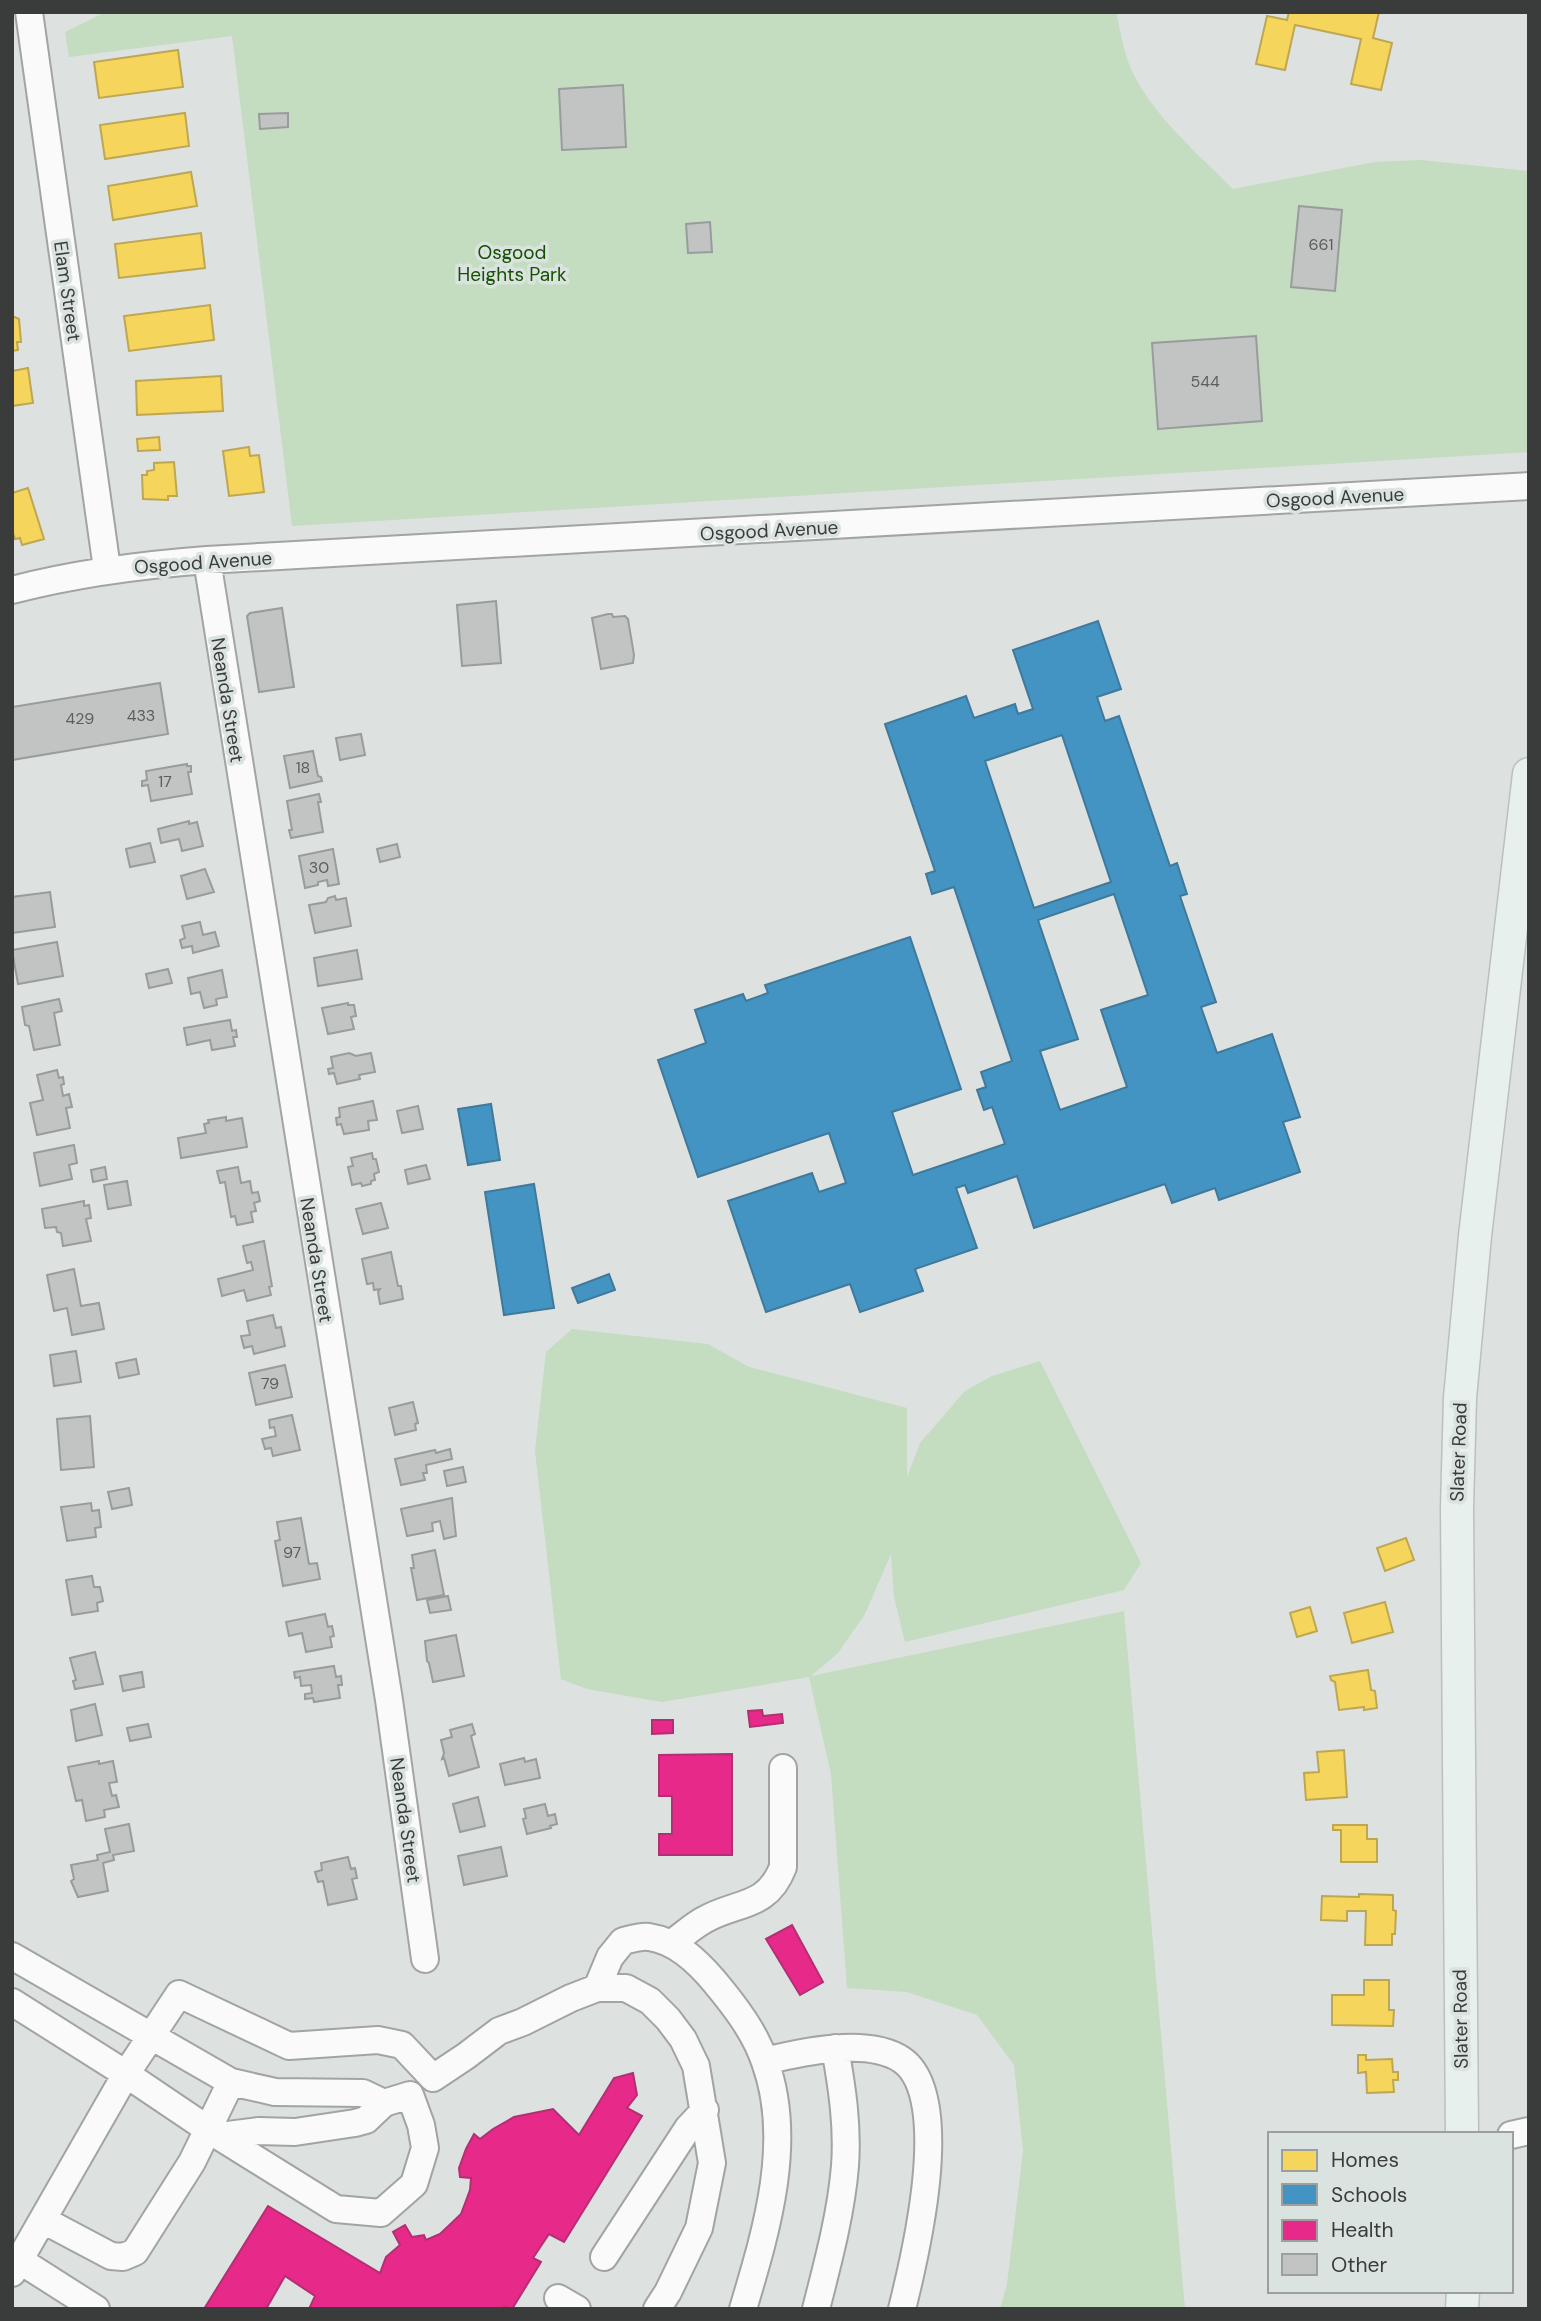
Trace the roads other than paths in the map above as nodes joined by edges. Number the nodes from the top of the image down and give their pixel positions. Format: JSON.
{"nodes":[{"id":1,"x":29,"y":12,"type":"edge"},
{"id":2,"x":1529,"y":486,"type":"edge"},
{"id":3,"x":206,"y":560,"type":"junction"},
{"id":4,"x":107,"y":569,"type":"junction"},
{"id":5,"x":12,"y":590,"type":"edge"},
{"id":6,"x":1529,"y":774,"type":"edge"},
{"id":7,"x":783,"y":1768,"type":"dead end"},
{"id":8,"x":672,"y":1943,"type":"junction"},
{"id":9,"x":12,"y":1956,"type":"edge"},
{"id":10,"x":425,"y":1959,"type":"dead end"},
{"id":11,"x":597,"y":1988,"type":"junction"},
{"id":12,"x":12,"y":2002,"type":"edge"},
{"id":13,"x":149,"y":2036,"type":"junction"},
{"id":14,"x":835,"y":2048,"type":"junction"},
{"id":15,"x":765,"y":2061,"type":"junction"},
{"id":16,"x":126,"y":2074,"type":"junction"},
{"id":17,"x":433,"y":2078,"type":"junction"},
{"id":18,"x":231,"y":2082,"type":"junction"},
{"id":19,"x":410,"y":2095,"type":"junction"},
{"id":20,"x":384,"y":2103,"type":"junction"},
{"id":21,"x":705,"y":2110,"type":"junction"},
{"id":22,"x":1462,"y":2132,"type":"edge"},
{"id":23,"x":214,"y":2133,"type":"junction"},
{"id":24,"x":43,"y":2220,"type":"junction"},
{"id":25,"x":604,"y":2257,"type":"dead end"},
{"id":26,"x":16,"y":2266,"type":"edge"},
{"id":27,"x":96,"y":2309,"type":"edge"},
{"id":28,"x":657,"y":2309,"type":"edge"},
{"id":29,"x":743,"y":2309,"type":"edge"},
{"id":30,"x":816,"y":2309,"type":"edge"},
{"id":31,"x":902,"y":2309,"type":"edge"}],
"edges":[{"from":1,"to":4,"type":"street","name":"Elam Street"},
{"from":2,"to":3,"type":"street","name":"Osgood Avenue"},
{"from":3,"to":4,"type":"street","name":"Osgood Avenue"},
{"from":3,"to":10,"type":"street","name":"Neanda Street"},
{"from":4,"to":5,"type":"street","name":"Osgood Avenue"},
{"from":6,"to":22,"type":"main road","name":"Slater Road"},
{"from":7,"to":8,"type":"street"},
{"from":8,"to":11,"type":"street"},
{"from":8,"to":15,"type":"street"},
{"from":9,"to":13,"type":"street"},
{"from":11,"to":17,"type":"street"},
{"from":11,"to":21,"type":"street"},
{"from":12,"to":16,"type":"street"},
{"from":13,"to":16,"type":"street"},
{"from":13,"to":17,"type":"street"},
{"from":13,"to":18,"type":"street"},
{"from":14,"to":15,"type":"street"},
{"from":14,"to":30,"type":"street"},
{"from":14,"to":31,"type":"street"},
{"from":15,"to":29,"type":"street"},
{"from":16,"to":23,"type":"street"},
{"from":16,"to":24,"type":"street"},
{"from":17,"to":19,"type":"street"},
{"from":18,"to":20,"type":"street"},
{"from":18,"to":23,"type":"street"},
{"from":19,"to":20,"type":"street"},
{"from":19,"to":23,"type":"street"},
{"from":20,"to":23,"type":"street"},
{"from":21,"to":25,"type":"street"},
{"from":21,"to":28,"type":"street"},
{"from":23,"to":24,"type":"street"},
{"from":24,"to":26,"type":"street"},
{"from":26,"to":27,"type":"street"}]}
